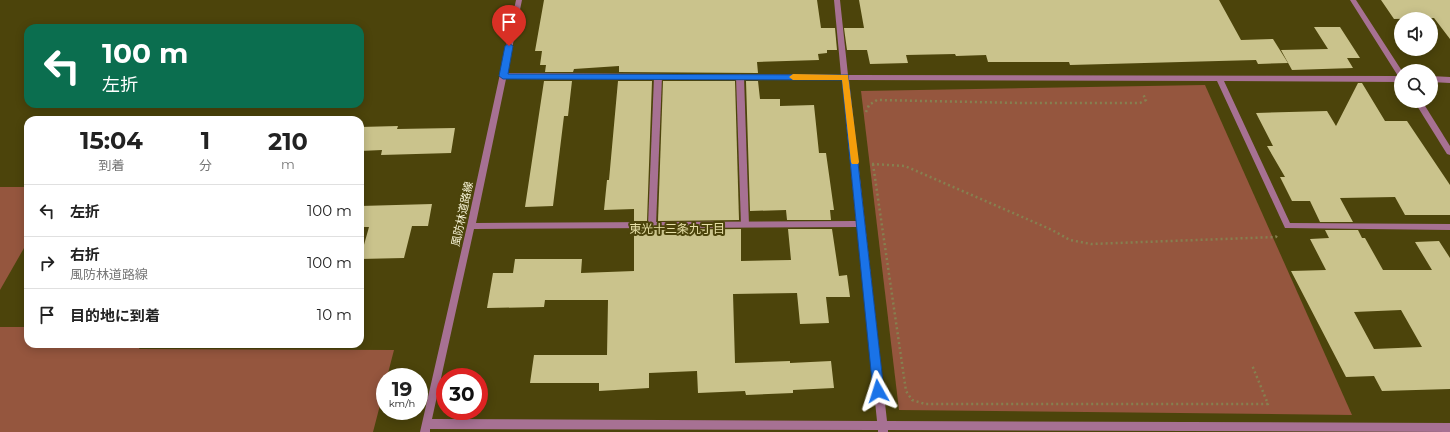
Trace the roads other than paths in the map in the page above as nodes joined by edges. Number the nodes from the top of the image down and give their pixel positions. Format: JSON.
{"nodes":[{"id":1,"x":519,"y":0,"type":"edge"},
{"id":2,"x":837,"y":0,"type":"edge"},
{"id":3,"x":1353,"y":0,"type":"edge"},
{"id":4,"x":1394,"y":64,"type":"edge"},
{"id":5,"x":503,"y":76,"type":"junction"},
{"id":6,"x":658,"y":76,"type":"junction"},
{"id":7,"x":740,"y":77,"type":"junction"},
{"id":8,"x":846,"y":77,"type":"junction"},
{"id":9,"x":1394,"y":79,"type":"edge"},
{"id":10,"x":1438,"y":79,"type":"edge"},
{"id":11,"x":1220,"y":80,"type":"junction"},
{"id":12,"x":1450,"y":80,"type":"edge"},
{"id":13,"x":1422,"y":108,"type":"edge"},
{"id":14,"x":1450,"y":152,"type":"edge"},
{"id":15,"x":861,"y":224,"type":"junction"},
{"id":16,"x":652,"y":225,"type":"junction"},
{"id":17,"x":745,"y":225,"type":"junction"},
{"id":18,"x":471,"y":226,"type":"junction"},
{"id":19,"x":1450,"y":227,"type":"edge"},
{"id":20,"x":426,"y":428,"type":"edge"},
{"id":21,"x":882,"y":428,"type":"edge"},
{"id":22,"x":1450,"y":428,"type":"edge"}],
"edges":[{"from":1,"to":5,"type":"street","name":"風防林道路線"},
{"from":2,"to":8,"type":"street"},
{"from":3,"to":4,"type":"street"},
{"from":5,"to":6,"type":"street"},
{"from":5,"to":18,"type":"street","name":"風防林道路線"},
{"from":6,"to":7,"type":"street"},
{"from":6,"to":16,"type":"street"},
{"from":7,"to":8,"type":"street"},
{"from":7,"to":17,"type":"street"},
{"from":8,"to":11,"type":"street"},
{"from":8,"to":15,"type":"street"},
{"from":9,"to":11,"type":"street"},
{"from":10,"to":12,"type":"street"},
{"from":11,"to":19,"type":"street"},
{"from":13,"to":14,"type":"street"},
{"from":15,"to":17,"type":"street"},
{"from":15,"to":21,"type":"street"},
{"from":16,"to":17,"type":"street"},
{"from":16,"to":18,"type":"street"},
{"from":18,"to":20,"type":"street","name":"風防林道路線"},
{"from":20,"to":21,"type":"street"},
{"from":21,"to":22,"type":"street"}]}
